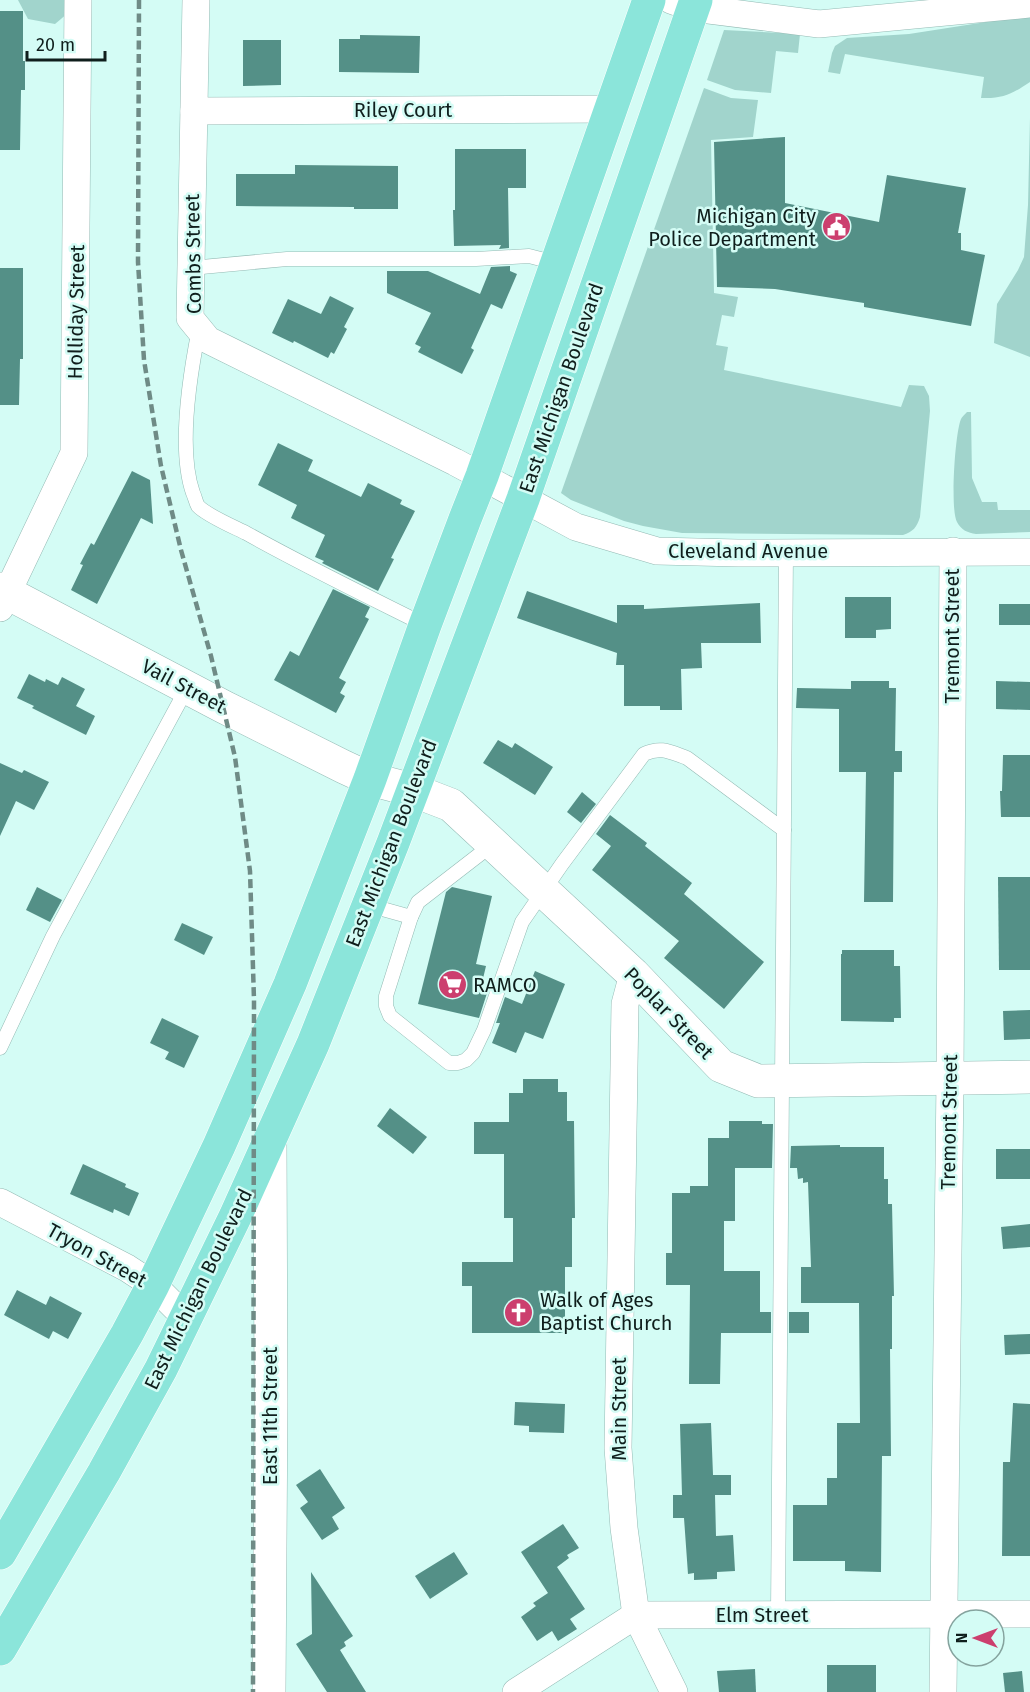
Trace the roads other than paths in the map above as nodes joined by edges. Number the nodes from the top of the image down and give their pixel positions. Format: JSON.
{"nodes":[{"id":1,"x":78,"y":0,"type":"edge"},
{"id":2,"x":196,"y":0,"type":"edge"},
{"id":3,"x":649,"y":0,"type":"edge"},
{"id":4,"x":687,"y":3,"type":"edge"},
{"id":5,"x":1030,"y":4,"type":"edge"},
{"id":6,"x":612,"y":109,"type":"junction"},
{"id":7,"x":194,"y":111,"type":"junction"},
{"id":8,"x":556,"y":263,"type":"junction"},
{"id":9,"x":191,"y":268,"type":"junction"},
{"id":10,"x":199,"y":329,"type":"junction"},
{"id":11,"x":482,"y":476,"type":"junction"},
{"id":12,"x":523,"y":499,"type":"junction"},
{"id":13,"x":953,"y":551,"type":"junction"},
{"id":14,"x":786,"y":552,"type":"junction"},
{"id":15,"x":1030,"y":552,"type":"edge"},
{"id":16,"x":3,"y":596,"type":"edge"},
{"id":17,"x":425,"y":625,"type":"junction"},
{"id":18,"x":187,"y":688,"type":"junction"},
{"id":19,"x":370,"y":779,"type":"junction"},
{"id":20,"x":412,"y":790,"type":"junction"},
{"id":21,"x":784,"y":830,"type":"junction"},
{"id":22,"x":493,"y":844,"type":"junction"},
{"id":23,"x":543,"y":891,"type":"junction"},
{"id":24,"x":369,"y":903,"type":"junction"},
{"id":25,"x":411,"y":917,"type":"junction"},
{"id":26,"x":633,"y":974,"type":"junction"},
{"id":27,"x":0,"y":1048,"type":"edge"},
{"id":28,"x":1030,"y":1077,"type":"edge"},
{"id":29,"x":950,"y":1078,"type":"junction"},
{"id":30,"x":782,"y":1081,"type":"junction"},
{"id":31,"x":270,"y":1139,"type":"junction"},
{"id":32,"x":0,"y":1202,"type":"edge"},
{"id":33,"x":153,"y":1285,"type":"junction"},
{"id":34,"x":186,"y":1318,"type":"junction"},
{"id":35,"x":0,"y":1553,"type":"edge"},
{"id":36,"x":778,"y":1614,"type":"junction"},
{"id":37,"x":943,"y":1614,"type":"junction"},
{"id":38,"x":1030,"y":1614,"type":"edge"},
{"id":39,"x":636,"y":1615,"type":"junction"},
{"id":40,"x":0,"y":1649,"type":"edge"},
{"id":41,"x":270,"y":1691,"type":"edge"},
{"id":42,"x":516,"y":1692,"type":"edge"},
{"id":43,"x":674,"y":1692,"type":"edge"},
{"id":44,"x":943,"y":1692,"type":"edge"}],
"edges":[{"from":1,"to":16,"type":"street","name":"Holliday Street"},
{"from":2,"to":7,"type":"street","name":"Combs Street"},
{"from":3,"to":6,"type":"main road"},
{"from":4,"to":5,"type":"street"},
{"from":4,"to":12,"type":"main road","name":"East Michigan Boulevard"},
{"from":6,"to":7,"type":"street","name":"Riley Court"},
{"from":6,"to":8,"type":"main road"},
{"from":7,"to":9,"type":"street","name":"Combs Street"},
{"from":8,"to":9,"type":"lane"},
{"from":8,"to":11,"type":"main road"},
{"from":9,"to":10,"type":"street","name":"Combs Street"},
{"from":10,"to":11,"type":"street","name":"Combs Street"},
{"from":10,"to":17,"type":"lane"},
{"from":11,"to":12,"type":"street","name":"Cleveland Avenue"},
{"from":11,"to":17,"type":"main road"},
{"from":12,"to":14,"type":"street","name":"Cleveland Avenue"},
{"from":12,"to":20,"type":"main road","name":"East Michigan Boulevard"},
{"from":13,"to":14,"type":"street","name":"Cleveland Avenue"},
{"from":13,"to":15,"type":"street","name":"Cleveland Avenue"},
{"from":13,"to":29,"type":"street","name":"Tremont Street"},
{"from":14,"to":21,"type":"lane"},
{"from":16,"to":18,"type":"street","name":"Vail Street"},
{"from":17,"to":19,"type":"main road"},
{"from":18,"to":19,"type":"street","name":"Vail Street"},
{"from":18,"to":27,"type":"lane"},
{"from":19,"to":20,"type":"street","name":"Poplar Street"},
{"from":19,"to":33,"type":"main road"},
{"from":20,"to":22,"type":"street","name":"Poplar Street"},
{"from":20,"to":24,"type":"main road","name":"East Michigan Boulevard"},
{"from":21,"to":23,"type":"lane"},
{"from":21,"to":30,"type":"lane"},
{"from":22,"to":23,"type":"street","name":"Poplar Street"},
{"from":22,"to":25,"type":"lane"},
{"from":23,"to":25,"type":"lane"},
{"from":23,"to":26,"type":"street","name":"Poplar Street"},
{"from":24,"to":25,"type":"lane"},
{"from":24,"to":31,"type":"main road","name":"East Michigan Boulevard"},
{"from":26,"to":30,"type":"street","name":"Poplar Street"},
{"from":26,"to":39,"type":"street","name":"Main Street"},
{"from":28,"to":29,"type":"street","name":"Poplar Street"},
{"from":29,"to":30,"type":"street","name":"Poplar Street"},
{"from":29,"to":37,"type":"street","name":"Tremont Street"},
{"from":30,"to":36,"type":"lane"},
{"from":31,"to":34,"type":"main road","name":"East Michigan Boulevard"},
{"from":31,"to":41,"type":"street","name":"East 11th Street"},
{"from":32,"to":33,"type":"street","name":"Tryon Street"},
{"from":33,"to":34,"type":"street","name":"Tryon Street"},
{"from":33,"to":35,"type":"main road"},
{"from":34,"to":40,"type":"main road","name":"East Michigan Boulevard"},
{"from":36,"to":37,"type":"street","name":"Elm Street"},
{"from":36,"to":39,"type":"street","name":"Elm Street"},
{"from":37,"to":38,"type":"street","name":"Elm Street"},
{"from":37,"to":44,"type":"street","name":"Tremont Street"},
{"from":39,"to":42,"type":"street"},
{"from":39,"to":43,"type":"street","name":"Main Street"}]}
